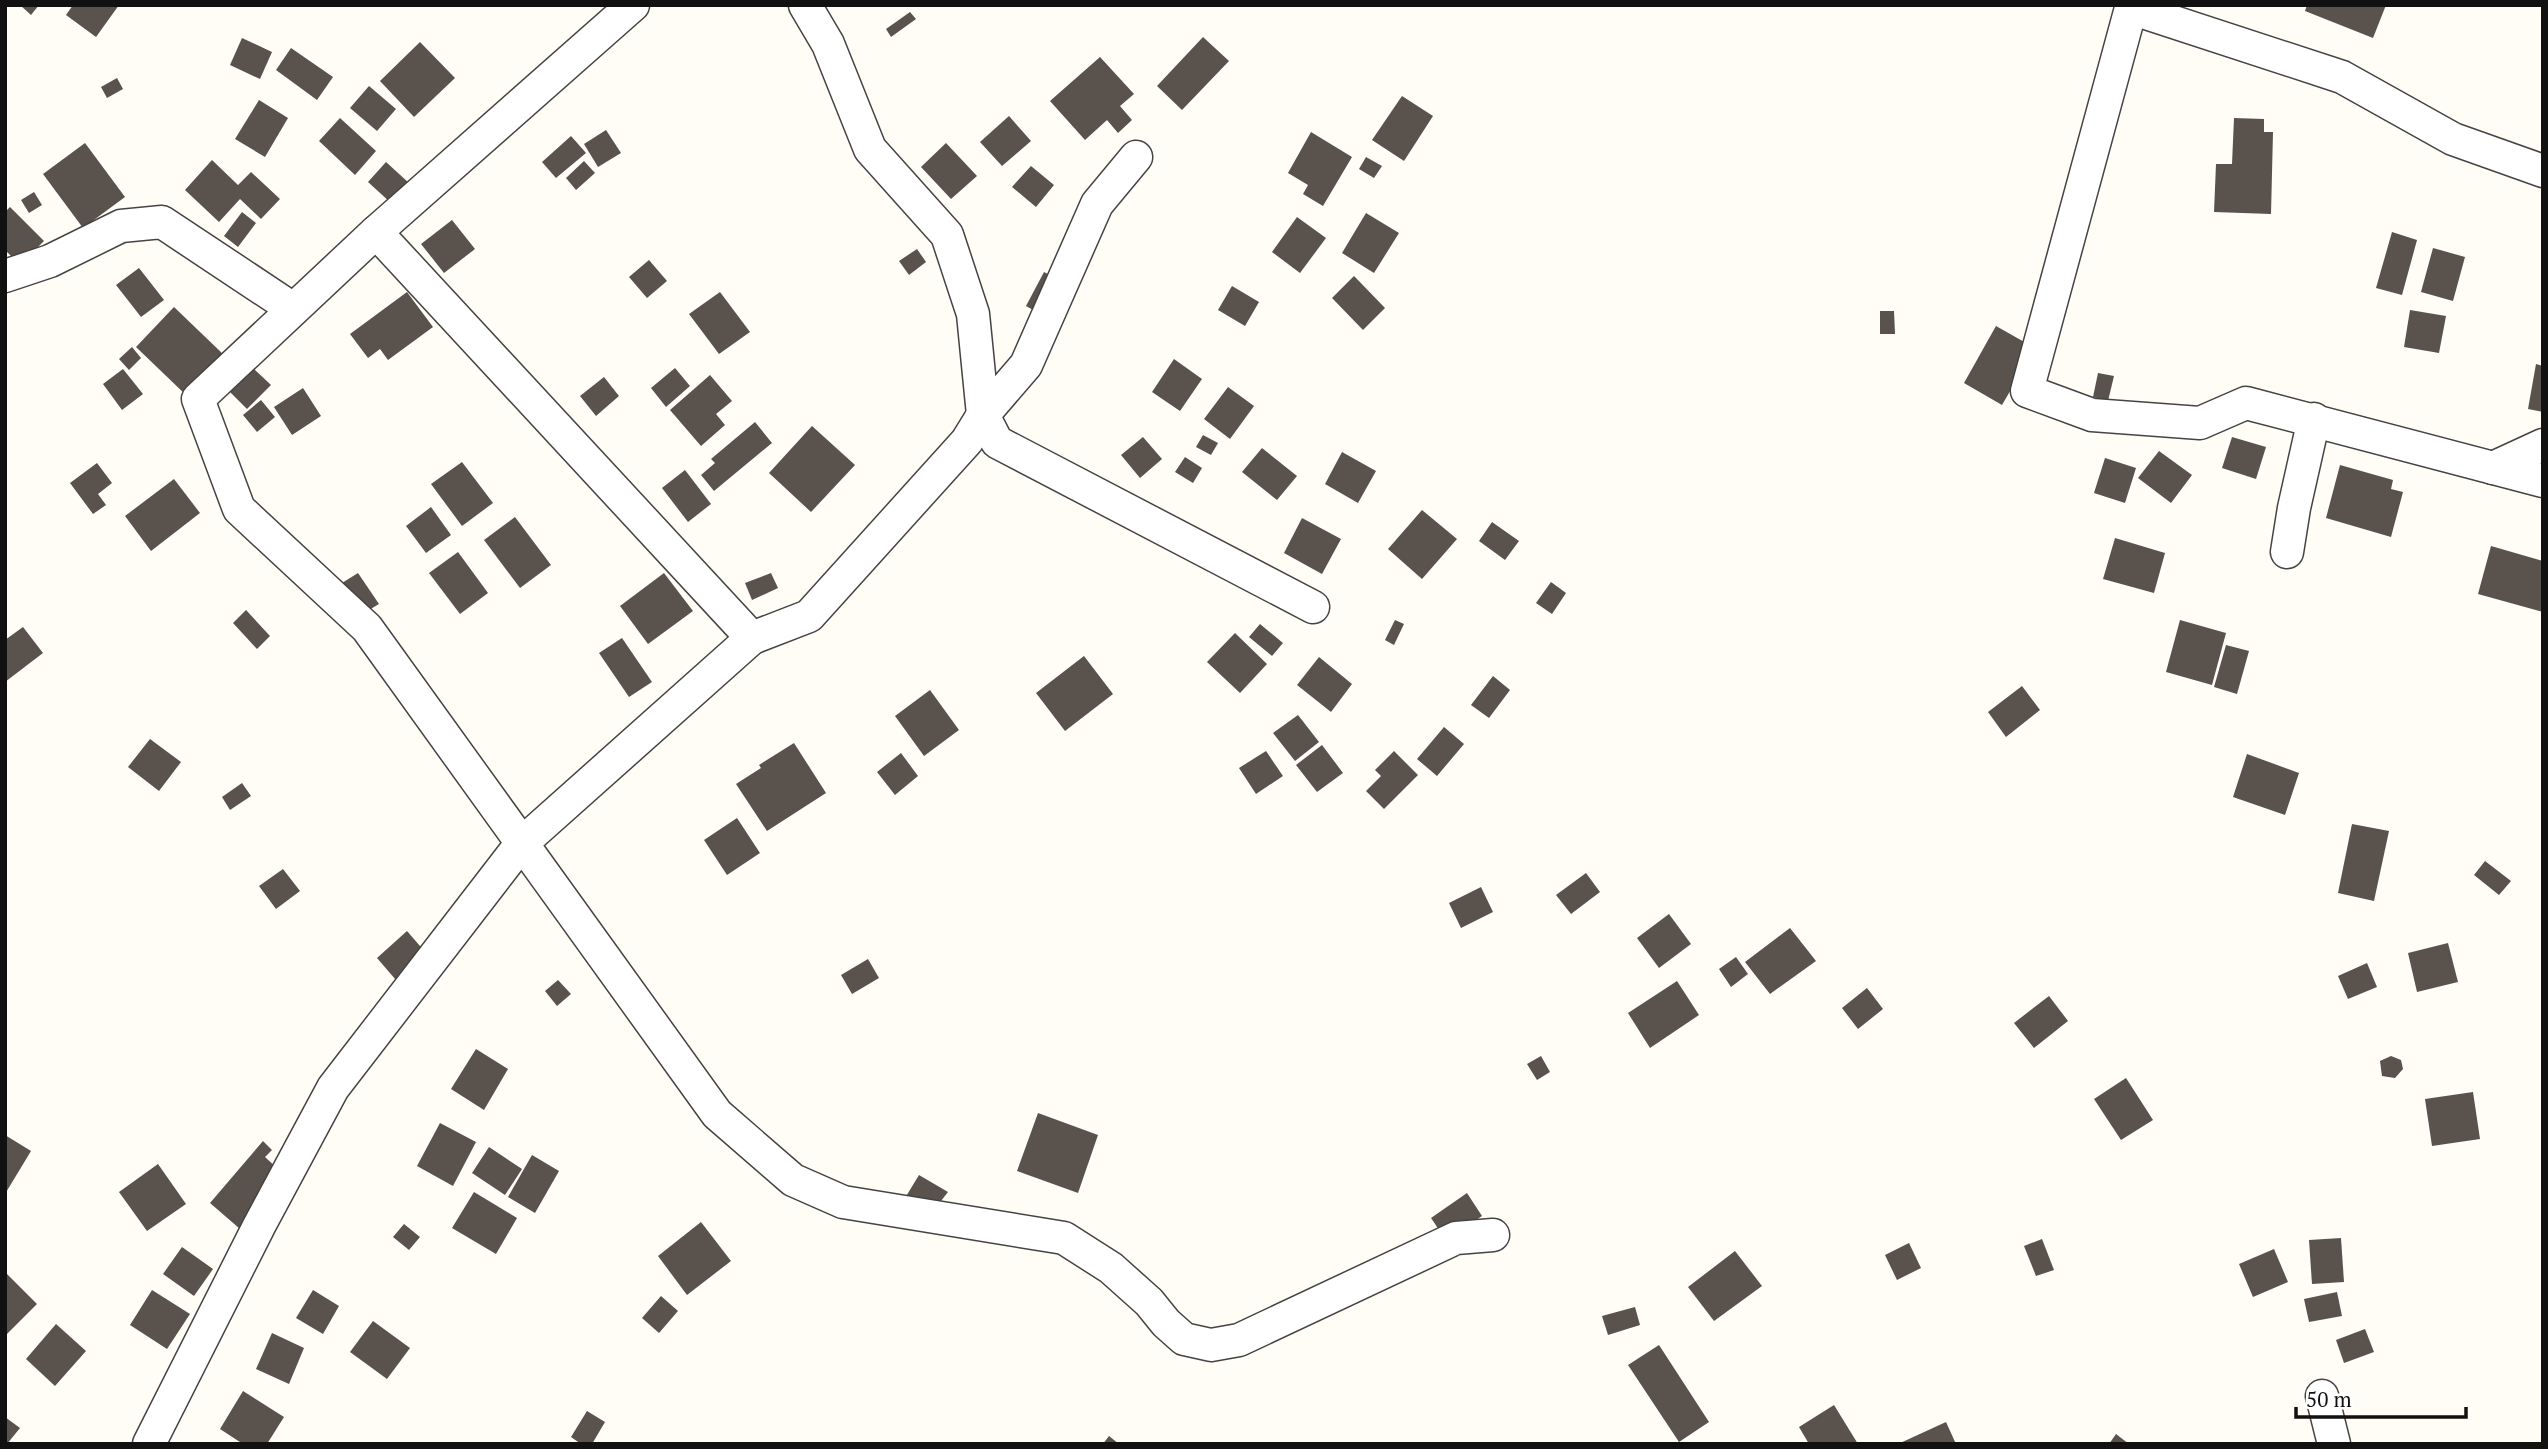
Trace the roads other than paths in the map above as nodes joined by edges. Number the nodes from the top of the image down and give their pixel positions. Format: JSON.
{"nodes":[{"id":1,"x":633,"y":5,"type":"edge"},
{"id":2,"x":805,"y":5,"type":"edge"},
{"id":3,"x":1136,"y":157,"type":"dead end"},
{"id":4,"x":2543,"y":171,"type":"edge"},
{"id":5,"x":376,"y":232,"type":"junction"},
{"id":6,"x":5,"y":276,"type":"edge"},
{"id":7,"x":293,"y":309,"type":"junction"},
{"id":8,"x":983,"y":415,"type":"junction"},
{"id":9,"x":2314,"y":419,"type":"junction"},
{"id":10,"x":2543,"y":445,"type":"edge"},
{"id":11,"x":2493,"y":468,"type":"junction"},
{"id":12,"x":2543,"y":481,"type":"edge"},
{"id":13,"x":2287,"y":552,"type":"dead end"},
{"id":14,"x":1313,"y":607,"type":"dead end"},
{"id":15,"x":752,"y":638,"type":"junction"},
{"id":16,"x":521,"y":844,"type":"junction"},
{"id":17,"x":1493,"y":1235,"type":"dead end"},
{"id":18,"x":2322,"y":1396,"type":"dead end"},
{"id":19,"x":149,"y":1444,"type":"edge"},
{"id":20,"x":2334,"y":1444,"type":"edge"}],
"edges":[{"from":1,"to":5,"type":"street"},
{"from":2,"to":8,"type":"street"},
{"from":3,"to":8,"type":"street"},
{"from":4,"to":9,"type":"street"},
{"from":5,"to":7,"type":"street"},
{"from":5,"to":15,"type":"street"},
{"from":6,"to":7,"type":"street"},
{"from":7,"to":16,"type":"street"},
{"from":8,"to":14,"type":"street"},
{"from":8,"to":15,"type":"street"},
{"from":9,"to":11,"type":"street"},
{"from":9,"to":13,"type":"street"},
{"from":10,"to":11,"type":"street"},
{"from":11,"to":12,"type":"street"},
{"from":15,"to":16,"type":"street"},
{"from":16,"to":17,"type":"street"},
{"from":16,"to":19,"type":"street"},
{"from":18,"to":20,"type":"street"}]}
